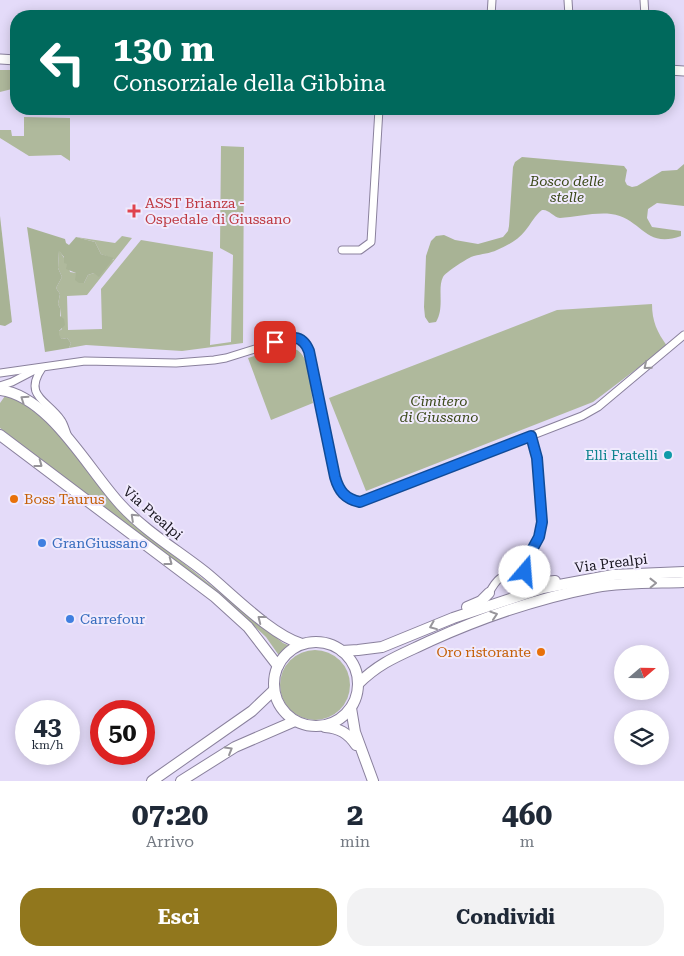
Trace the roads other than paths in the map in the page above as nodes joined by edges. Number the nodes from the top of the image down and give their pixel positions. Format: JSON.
{"nodes":[{"id":1,"x":379,"y":115,"type":"edge"},
{"id":2,"x":342,"y":250,"type":"dead end"},
{"id":3,"x":684,"y":335,"type":"edge"},
{"id":4,"x":39,"y":368,"type":"junction"},
{"id":5,"x":0,"y":373,"type":"edge"},
{"id":6,"x":0,"y":386,"type":"edge"},
{"id":7,"x":0,"y":390,"type":"edge"},
{"id":8,"x":0,"y":434,"type":"edge"},
{"id":9,"x":531,"y":436,"type":"junction"},
{"id":10,"x":67,"y":437,"type":"junction"},
{"id":11,"x":520,"y":572,"type":"junction"},
{"id":12,"x":684,"y":572,"type":"edge"},
{"id":13,"x":578,"y":580,"type":"junction"},
{"id":14,"x":684,"y":582,"type":"edge"},
{"id":15,"x":489,"y":593,"type":"joint"},
{"id":16,"x":453,"y":618,"type":"junction"},
{"id":17,"x":302,"y":644,"type":"junction"},
{"id":18,"x":342,"y":650,"type":"junction"},
{"id":19,"x":278,"y":666,"type":"junction"},
{"id":20,"x":358,"y":684,"type":"junction"},
{"id":21,"x":274,"y":690,"type":"junction"},
{"id":22,"x":351,"y":708,"type":"junction"},
{"id":23,"x":295,"y":721,"type":"junction"},
{"id":24,"x":322,"y":726,"type":"junction"},
{"id":25,"x":363,"y":755,"type":"junction"},
{"id":26,"x":184,"y":779,"type":"edge"},
{"id":27,"x":152,"y":780,"type":"edge"},
{"id":28,"x":373,"y":781,"type":"edge"}],
"edges":[{"from":1,"to":2,"type":"street"},
{"from":3,"to":9,"type":"street","one_way":true},
{"from":4,"to":5,"type":"street"},
{"from":4,"to":6,"type":"street"},
{"from":4,"to":9,"type":"street"},
{"from":4,"to":10,"type":"street"},
{"from":10,"to":7,"type":"main road","name":"Via Prealpi","one_way":true},
{"from":8,"to":19,"type":"main road","name":"Via Prealpi","one_way":true},
{"from":9,"to":11,"type":"street"},
{"from":17,"to":10,"type":"main road","name":"Via Prealpi","one_way":true},
{"from":11,"to":13,"type":"main road"},
{"from":11,"to":15,"type":"street"},
{"from":12,"to":13,"type":"main road","name":"Via Prealpi"},
{"from":13,"to":16,"type":"main road","name":"Via Prealpi"},
{"from":20,"to":14,"type":"main road","name":"Via Prealpi","one_way":true},
{"from":15,"to":16,"type":"main road"},
{"from":16,"to":18,"type":"main road","name":"Via Prealpi","one_way":true},
{"from":17,"to":18,"type":"main road"},
{"from":17,"to":19,"type":"main road"},
{"from":18,"to":20,"type":"main road"},
{"from":19,"to":21,"type":"main road"},
{"from":20,"to":22,"type":"main road"},
{"from":21,"to":23,"type":"main road"},
{"from":21,"to":27,"type":"main road"},
{"from":22,"to":24,"type":"main road"},
{"from":22,"to":25,"type":"main road"},
{"from":23,"to":24,"type":"main road"},
{"from":26,"to":23,"type":"main road","one_way":true},
{"from":24,"to":25,"type":"main road"},
{"from":25,"to":28,"type":"main road"}]}
